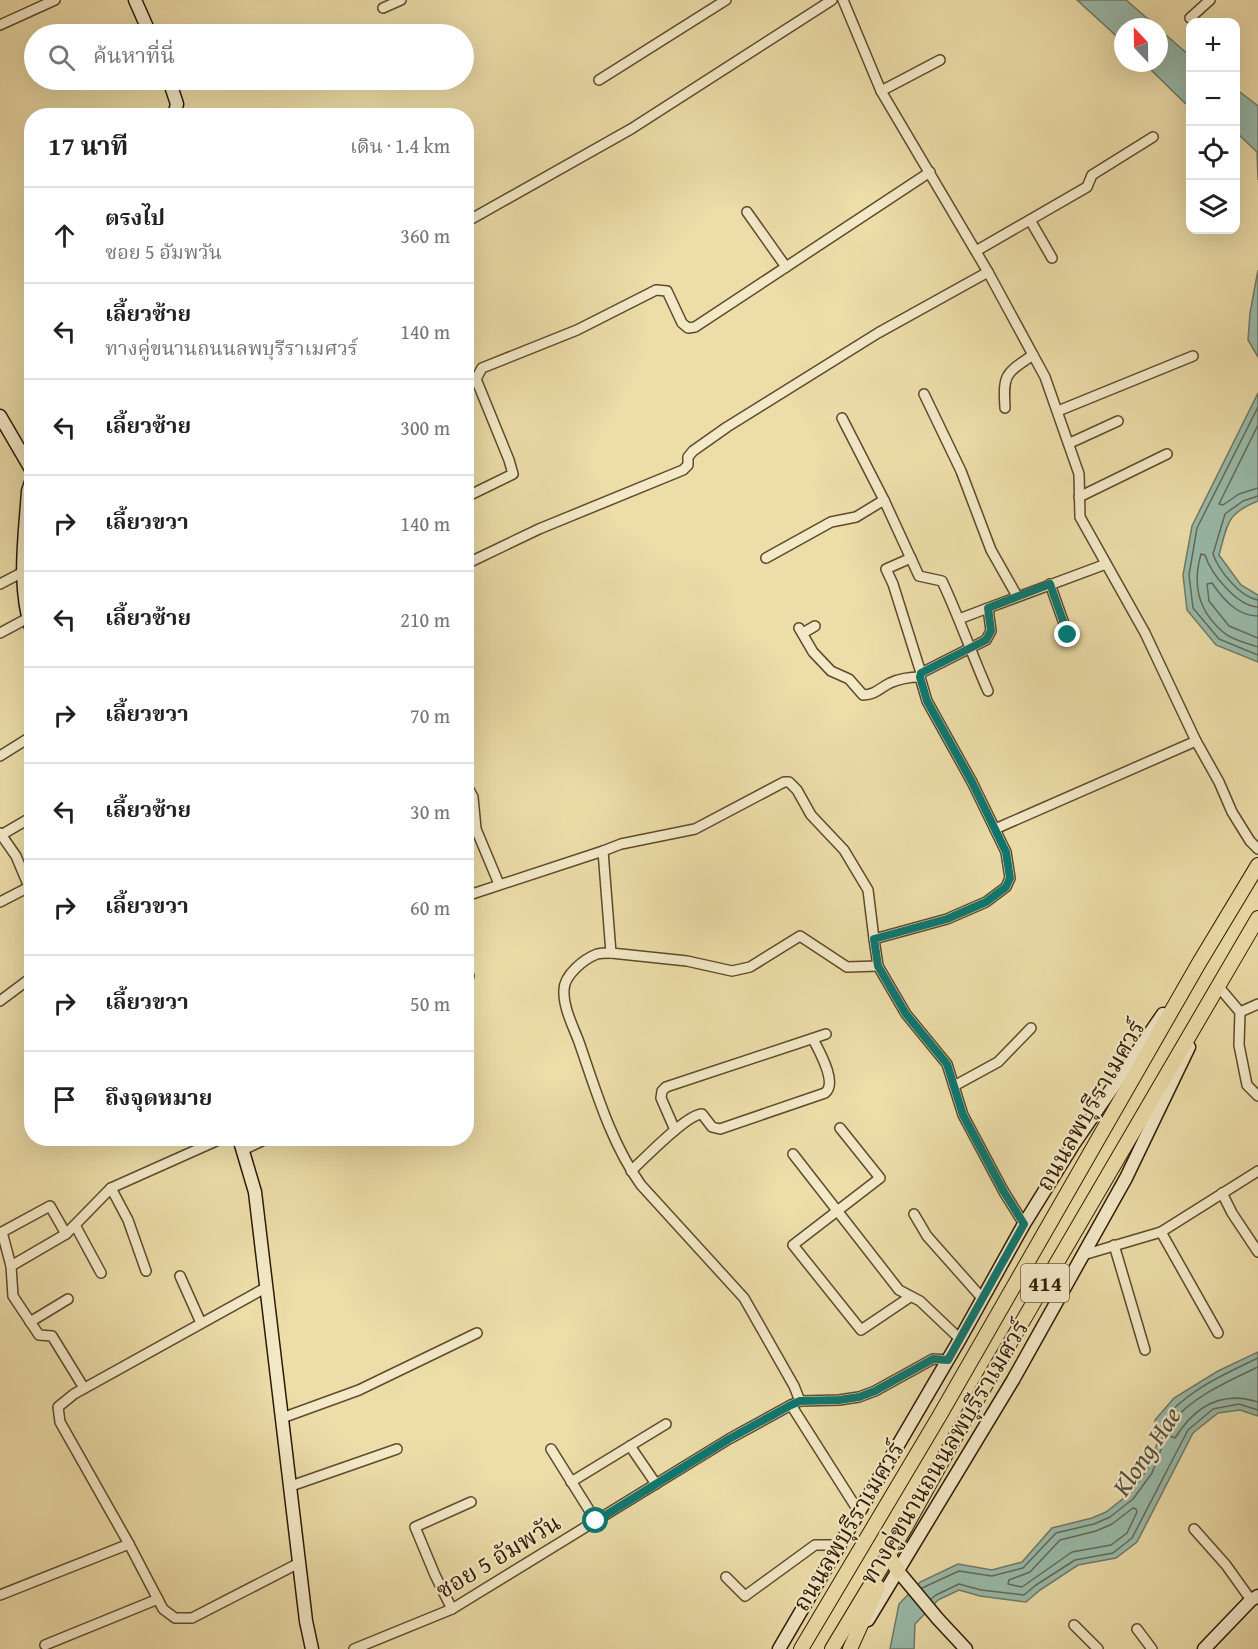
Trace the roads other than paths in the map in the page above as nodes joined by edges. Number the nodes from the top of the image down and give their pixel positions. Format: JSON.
{"nodes":[{"id":1,"x":55,"y":0,"type":"edge"},
{"id":2,"x":135,"y":0,"type":"edge"},
{"id":3,"x":401,"y":0,"type":"edge"},
{"id":4,"x":726,"y":0,"type":"edge"},
{"id":5,"x":832,"y":0,"type":"edge"},
{"id":6,"x":843,"y":0,"type":"edge"},
{"id":7,"x":1210,"y":0,"type":"edge"},
{"id":8,"x":383,"y":8,"type":"dead end"},
{"id":9,"x":1190,"y":18,"type":"dead end"},
{"id":10,"x":146,"y":24,"type":"edge"},
{"id":11,"x":0,"y":25,"type":"edge"},
{"id":12,"x":940,"y":60,"type":"dead end"},
{"id":13,"x":599,"y":80,"type":"dead end"},
{"id":14,"x":172,"y":90,"type":"edge"},
{"id":15,"x":881,"y":91,"type":"junction"},
{"id":16,"x":176,"y":108,"type":"edge"},
{"id":17,"x":1154,"y":137,"type":"dead end"},
{"id":18,"x":930,"y":172,"type":"junction"},
{"id":19,"x":747,"y":212,"type":"dead end"},
{"id":20,"x":474,"y":217,"type":"edge"},
{"id":21,"x":1030,"y":220,"type":"junction"},
{"id":22,"x":976,"y":251,"type":"junction"},
{"id":23,"x":1052,"y":258,"type":"dead end"},
{"id":24,"x":786,"y":267,"type":"junction"},
{"id":25,"x":988,"y":272,"type":"junction"},
{"id":26,"x":1033,"y":355,"type":"junction"},
{"id":27,"x":1193,"y":356,"type":"dead end"},
{"id":28,"x":924,"y":394,"type":"dead end"},
{"id":29,"x":1005,"y":408,"type":"dead end"},
{"id":30,"x":1058,"y":411,"type":"junction"},
{"id":31,"x":0,"y":416,"type":"edge"},
{"id":32,"x":842,"y":418,"type":"dead end"},
{"id":33,"x":1118,"y":422,"type":"dead end"},
{"id":34,"x":1070,"y":443,"type":"junction"},
{"id":35,"x":1167,"y":454,"type":"dead end"},
{"id":36,"x":24,"y":457,"type":"edge"},
{"id":37,"x":474,"y":493,"type":"edge"},
{"id":38,"x":1079,"y":497,"type":"junction"},
{"id":39,"x":884,"y":500,"type":"junction"},
{"id":40,"x":24,"y":556,"type":"edge"},
{"id":41,"x":766,"y":558,"type":"dead end"},
{"id":42,"x":911,"y":558,"type":"junction"},
{"id":43,"x":474,"y":560,"type":"edge"},
{"id":44,"x":1106,"y":564,"type":"junction"},
{"id":45,"x":23,"y":572,"type":"junction"},
{"id":46,"x":0,"y":584,"type":"edge"},
{"id":47,"x":1050,"y":584,"type":"junction"},
{"id":48,"x":24,"y":590,"type":"edge"},
{"id":49,"x":1017,"y":596,"type":"junction"},
{"id":50,"x":988,"y":608,"type":"junction"},
{"id":51,"x":959,"y":619,"type":"junction"},
{"id":52,"x":24,"y":620,"type":"edge"},
{"id":53,"x":815,"y":626,"type":"dead end"},
{"id":54,"x":0,"y":633,"type":"edge"},
{"id":55,"x":1068,"y":635,"type":"dead end"},
{"id":56,"x":969,"y":650,"type":"junction"},
{"id":57,"x":920,"y":675,"type":"junction"},
{"id":58,"x":988,"y":691,"type":"dead end"},
{"id":59,"x":24,"y":741,"type":"edge"},
{"id":60,"x":1196,"y":741,"type":"junction"},
{"id":61,"x":0,"y":756,"type":"edge"},
{"id":62,"x":474,"y":808,"type":"edge"},
{"id":63,"x":24,"y":821,"type":"edge"},
{"id":64,"x":995,"y":829,"type":"junction"},
{"id":65,"x":1,"y":834,"type":"edge"},
{"id":66,"x":1258,"y":849,"type":"edge"},
{"id":67,"x":603,"y":851,"type":"junction"},
{"id":68,"x":1258,"y":865,"type":"edge"},
{"id":69,"x":24,"y":876,"type":"edge"},
{"id":70,"x":499,"y":884,"type":"junction"},
{"id":71,"x":24,"y":893,"type":"edge"},
{"id":72,"x":474,"y":893,"type":"edge"},
{"id":73,"x":0,"y":902,"type":"edge"},
{"id":74,"x":1258,"y":918,"type":"edge"},
{"id":75,"x":874,"y":939,"type":"junction"},
{"id":76,"x":611,"y":953,"type":"junction"},
{"id":77,"x":1199,"y":963,"type":"junction"},
{"id":78,"x":878,"y":966,"type":"junction"},
{"id":79,"x":24,"y":983,"type":"edge"},
{"id":80,"x":1218,"y":986,"type":"junction"},
{"id":81,"x":0,"y":1001,"type":"edge"},
{"id":82,"x":1258,"y":1004,"type":"edge"},
{"id":83,"x":1240,"y":1012,"type":"junction"},
{"id":84,"x":1031,"y":1028,"type":"dead end"},
{"id":85,"x":826,"y":1034,"type":"dead end"},
{"id":86,"x":813,"y":1039,"type":"junction"},
{"id":87,"x":954,"y":1086,"type":"junction"},
{"id":88,"x":1258,"y":1096,"type":"edge"},
{"id":89,"x":840,"y":1128,"type":"dead end"},
{"id":90,"x":675,"y":1130,"type":"junction"},
{"id":91,"x":205,"y":1146,"type":"edge"},
{"id":92,"x":242,"y":1146,"type":"edge"},
{"id":93,"x":793,"y":1154,"type":"dead end"},
{"id":94,"x":631,"y":1171,"type":"junction"},
{"id":95,"x":1258,"y":1172,"type":"edge"},
{"id":96,"x":111,"y":1188,"type":"junction"},
{"id":97,"x":1222,"y":1193,"type":"junction"},
{"id":98,"x":838,"y":1212,"type":"junction"},
{"id":99,"x":914,"y":1214,"type":"dead end"},
{"id":100,"x":1024,"y":1224,"type":"junction"},
{"id":101,"x":75,"y":1225,"type":"junction"},
{"id":102,"x":1161,"y":1232,"type":"junction"},
{"id":103,"x":66,"y":1234,"type":"junction"},
{"id":104,"x":1114,"y":1245,"type":"junction"},
{"id":105,"x":1258,"y":1252,"type":"edge"},
{"id":106,"x":1083,"y":1255,"type":"junction"},
{"id":107,"x":10,"y":1266,"type":"junction"},
{"id":108,"x":146,"y":1271,"type":"dead end"},
{"id":109,"x":101,"y":1273,"type":"dead end"},
{"id":110,"x":180,"y":1276,"type":"dead end"},
{"id":111,"x":267,"y":1287,"type":"junction"},
{"id":112,"x":910,"y":1297,"type":"junction"},
{"id":113,"x":68,"y":1299,"type":"dead end"},
{"id":114,"x":982,"y":1299,"type":"junction"},
{"id":115,"x":30,"y":1322,"type":"junction"},
{"id":116,"x":201,"y":1323,"type":"junction"},
{"id":117,"x":477,"y":1333,"type":"dead end"},
{"id":118,"x":1218,"y":1333,"type":"dead end"},
{"id":119,"x":960,"y":1339,"type":"junction"},
{"id":120,"x":1145,"y":1350,"type":"dead end"},
{"id":121,"x":948,"y":1360,"type":"junction"},
{"id":122,"x":84,"y":1388,"type":"junction"},
{"id":123,"x":795,"y":1403,"type":"junction"},
{"id":124,"x":940,"y":1414,"type":"junction"},
{"id":125,"x":282,"y":1418,"type":"junction"},
{"id":126,"x":666,"y":1424,"type":"dead end"},
{"id":127,"x":960,"y":1427,"type":"junction"},
{"id":128,"x":630,"y":1446,"type":"junction"},
{"id":129,"x":397,"y":1449,"type":"dead end"},
{"id":130,"x":551,"y":1449,"type":"dead end"},
{"id":131,"x":571,"y":1482,"type":"junction"},
{"id":132,"x":656,"y":1484,"type":"junction"},
{"id":133,"x":291,"y":1486,"type":"junction"},
{"id":134,"x":471,"y":1502,"type":"dead end"},
{"id":135,"x":859,"y":1512,"type":"junction"},
{"id":136,"x":596,"y":1521,"type":"junction"},
{"id":137,"x":905,"y":1528,"type":"junction"},
{"id":138,"x":1194,"y":1529,"type":"dead end"},
{"id":139,"x":129,"y":1544,"type":"junction"},
{"id":140,"x":840,"y":1545,"type":"junction"},
{"id":141,"x":299,"y":1563,"type":"junction"},
{"id":142,"x":895,"y":1565,"type":"junction"},
{"id":143,"x":726,"y":1577,"type":"dead end"},
{"id":144,"x":0,"y":1595,"type":"edge"},
{"id":145,"x":1254,"y":1598,"type":"edge"},
{"id":146,"x":158,"y":1599,"type":"junction"},
{"id":147,"x":452,"y":1609,"type":"junction"},
{"id":148,"x":1074,"y":1625,"type":"dead end"},
{"id":149,"x":1137,"y":1629,"type":"dead end"},
{"id":150,"x":45,"y":1645,"type":"dead end"},
{"id":151,"x":312,"y":1649,"type":"edge"},
{"id":152,"x":354,"y":1649,"type":"edge"},
{"id":153,"x":778,"y":1649,"type":"edge"},
{"id":154,"x":801,"y":1649,"type":"edge"},
{"id":155,"x":832,"y":1649,"type":"edge"},
{"id":156,"x":851,"y":1649,"type":"edge"},
{"id":157,"x":966,"y":1649,"type":"edge"},
{"id":158,"x":1098,"y":1649,"type":"edge"},
{"id":159,"x":1152,"y":1649,"type":"edge"},
{"id":160,"x":1204,"y":1649,"type":"edge"}],
"edges":[{"from":1,"to":11,"type":"street"},
{"from":2,"to":10,"type":"main road"},
{"from":3,"to":8,"type":"street"},
{"from":4,"to":13,"type":"street"},
{"from":5,"to":20,"type":"street"},
{"from":6,"to":15,"type":"street"},
{"from":7,"to":9,"type":"street"},
{"from":12,"to":15,"type":"street"},
{"from":14,"to":16,"type":"main road"},
{"from":15,"to":18,"type":"street"},
{"from":17,"to":21,"type":"street"},
{"from":18,"to":22,"type":"street"},
{"from":18,"to":24,"type":"street"},
{"from":19,"to":24,"type":"street"},
{"from":21,"to":22,"type":"street"},
{"from":21,"to":23,"type":"street"},
{"from":22,"to":25,"type":"street"},
{"from":24,"to":37,"type":"street"},
{"from":25,"to":26,"type":"street"},
{"from":25,"to":43,"type":"street"},
{"from":26,"to":29,"type":"street"},
{"from":26,"to":30,"type":"street"},
{"from":27,"to":30,"type":"street"},
{"from":28,"to":49,"type":"street"},
{"from":30,"to":34,"type":"street"},
{"from":31,"to":36,"type":"main road"},
{"from":32,"to":39,"type":"street"},
{"from":33,"to":34,"type":"street"},
{"from":34,"to":38,"type":"street"},
{"from":35,"to":38,"type":"street"},
{"from":38,"to":44,"type":"street"},
{"from":39,"to":41,"type":"street"},
{"from":39,"to":42,"type":"street"},
{"from":40,"to":45,"type":"main road"},
{"from":42,"to":51,"type":"street"},
{"from":42,"to":57,"type":"street"},
{"from":44,"to":47,"type":"street"},
{"from":44,"to":60,"type":"street"},
{"from":45,"to":46,"type":"street"},
{"from":45,"to":48,"type":"main road"},
{"from":47,"to":49,"type":"street"},
{"from":47,"to":55,"type":"street"},
{"from":49,"to":50,"type":"street"},
{"from":50,"to":51,"type":"street"},
{"from":50,"to":56,"type":"street"},
{"from":51,"to":56,"type":"street"},
{"from":52,"to":54,"type":"street"},
{"from":53,"to":57,"type":"street"},
{"from":56,"to":57,"type":"street"},
{"from":56,"to":58,"type":"street"},
{"from":57,"to":64,"type":"street"},
{"from":59,"to":61,"type":"street"},
{"from":60,"to":64,"type":"street"},
{"from":60,"to":66,"type":"street"},
{"from":62,"to":70,"type":"street"},
{"from":63,"to":65,"type":"street"},
{"from":64,"to":75,"type":"street"},
{"from":65,"to":69,"type":"street"},
{"from":67,"to":70,"type":"street"},
{"from":67,"to":75,"type":"street"},
{"from":67,"to":76,"type":"street"},
{"from":68,"to":77,"type":"main road","name":"ถนนลพบุรีราเมศวร์","number":"414"},
{"from":70,"to":72,"type":"street"},
{"from":71,"to":73,"type":"street"},
{"from":74,"to":80,"type":"main road","name":"ถนนลพบุรีราเมศวร์","number":"414"},
{"from":75,"to":78,"type":"street"},
{"from":76,"to":78,"type":"street"},
{"from":76,"to":94,"type":"street"},
{"from":77,"to":100,"type":"main road","name":"ทางคู่ขนานถนนลพบุรีราเมศวร์","number":"414"},
{"from":77,"to":124,"type":"main road","name":"ถนนลพบุรีราเมศวร์","number":"414"},
{"from":78,"to":87,"type":"street"},
{"from":79,"to":81,"type":"street"},
{"from":80,"to":83,"type":"street"},
{"from":80,"to":106,"type":"main road","name":"ทางคู่ขนานถนนลพบุรีราเมศวร์","number":"414"},
{"from":80,"to":127,"type":"main road","name":"ถนนลพบุรีราเมศวร์","number":"414"},
{"from":82,"to":83,"type":"street"},
{"from":83,"to":88,"type":"street"},
{"from":84,"to":87,"type":"street"},
{"from":85,"to":86,"type":"street"},
{"from":86,"to":90,"type":"street"},
{"from":86,"to":90,"type":"street"},
{"from":87,"to":100,"type":"street"},
{"from":89,"to":98,"type":"street"},
{"from":90,"to":94,"type":"street"},
{"from":91,"to":96,"type":"street"},
{"from":92,"to":111,"type":"main road"},
{"from":93,"to":98,"type":"street"},
{"from":94,"to":123,"type":"street"},
{"from":95,"to":97,"type":"street"},
{"from":96,"to":101,"type":"street"},
{"from":96,"to":108,"type":"street"},
{"from":97,"to":102,"type":"street"},
{"from":97,"to":105,"type":"street"},
{"from":98,"to":112,"type":"street"},
{"from":98,"to":112,"type":"street"},
{"from":99,"to":114,"type":"street"},
{"from":100,"to":114,"type":"main road","name":"ทางคู่ขนานถนนลพบุรีราเมศวร์","number":"414"},
{"from":101,"to":103,"type":"street"},
{"from":101,"to":109,"type":"street"},
{"from":102,"to":104,"type":"street"},
{"from":102,"to":118,"type":"street"},
{"from":103,"to":107,"type":"street"},
{"from":103,"to":107,"type":"street"},
{"from":104,"to":106,"type":"street"},
{"from":104,"to":120,"type":"street"},
{"from":106,"to":142,"type":"main road","name":"ทางคู่ขนานถนนลพบุรีราเมศวร์","number":"414"},
{"from":107,"to":115,"type":"street"},
{"from":110,"to":116,"type":"street"},
{"from":111,"to":116,"type":"street"},
{"from":111,"to":125,"type":"main road"},
{"from":112,"to":119,"type":"street"},
{"from":113,"to":115,"type":"street"},
{"from":114,"to":119,"type":"main road","name":"ทางคู่ขนานถนนลพบุรีราเมศวร์","number":"414"},
{"from":115,"to":122,"type":"street"},
{"from":116,"to":122,"type":"street"},
{"from":117,"to":125,"type":"street"},
{"from":119,"to":121,"type":"main road","name":"ทางคู่ขนานถนนลพบุรีราเมศวร์","number":"414"},
{"from":121,"to":123,"type":"street","name":"ซอย 5 อัมพวัน"},
{"from":121,"to":135,"type":"main road","name":"ทางคู่ขนานถนนลพบุรีราเมศวร์","number":"414"},
{"from":122,"to":139,"type":"street"},
{"from":123,"to":132,"type":"street","name":"ซอย 5 อัมพวัน"},
{"from":123,"to":135,"type":"street"},
{"from":124,"to":127,"type":"main road"},
{"from":124,"to":154,"type":"main road","name":"ถนนลพบุรีราเมศวร์","number":"414"},
{"from":125,"to":133,"type":"main road"},
{"from":126,"to":128,"type":"street"},
{"from":127,"to":137,"type":"main road","name":"ถนนลพบุรีราเมศวร์","number":"414"},
{"from":128,"to":131,"type":"street"},
{"from":128,"to":132,"type":"street"},
{"from":129,"to":133,"type":"street"},
{"from":130,"to":131,"type":"street"},
{"from":131,"to":136,"type":"street"},
{"from":132,"to":136,"type":"street","name":"ซอย 5 อัมพวัน"},
{"from":133,"to":141,"type":"main road"},
{"from":134,"to":147,"type":"street"},
{"from":135,"to":140,"type":"main road","name":"ทางคู่ขนานถนนลพบุรีราเมศวร์","number":"414"},
{"from":136,"to":147,"type":"street","name":"ซอย 5 อัมพวัน"},
{"from":137,"to":142,"type":"main road"},
{"from":137,"to":155,"type":"main road","name":"ถนนลพบุรีราเมศวร์","number":"414"},
{"from":138,"to":145,"type":"street"},
{"from":139,"to":144,"type":"street"},
{"from":139,"to":146,"type":"street"},
{"from":140,"to":143,"type":"street"},
{"from":140,"to":153,"type":"main road","name":"ทางคู่ขนานถนนลพบุรีราเมศวร์","number":"414"},
{"from":141,"to":146,"type":"street"},
{"from":141,"to":151,"type":"main road"},
{"from":142,"to":156,"type":"main road"},
{"from":142,"to":157,"type":"main road"},
{"from":145,"to":160,"type":"main road"},
{"from":146,"to":150,"type":"street"},
{"from":147,"to":152,"type":"street","name":"ซอย 5 อัมพวัน"},
{"from":148,"to":158,"type":"street"},
{"from":149,"to":159,"type":"street"}]}
